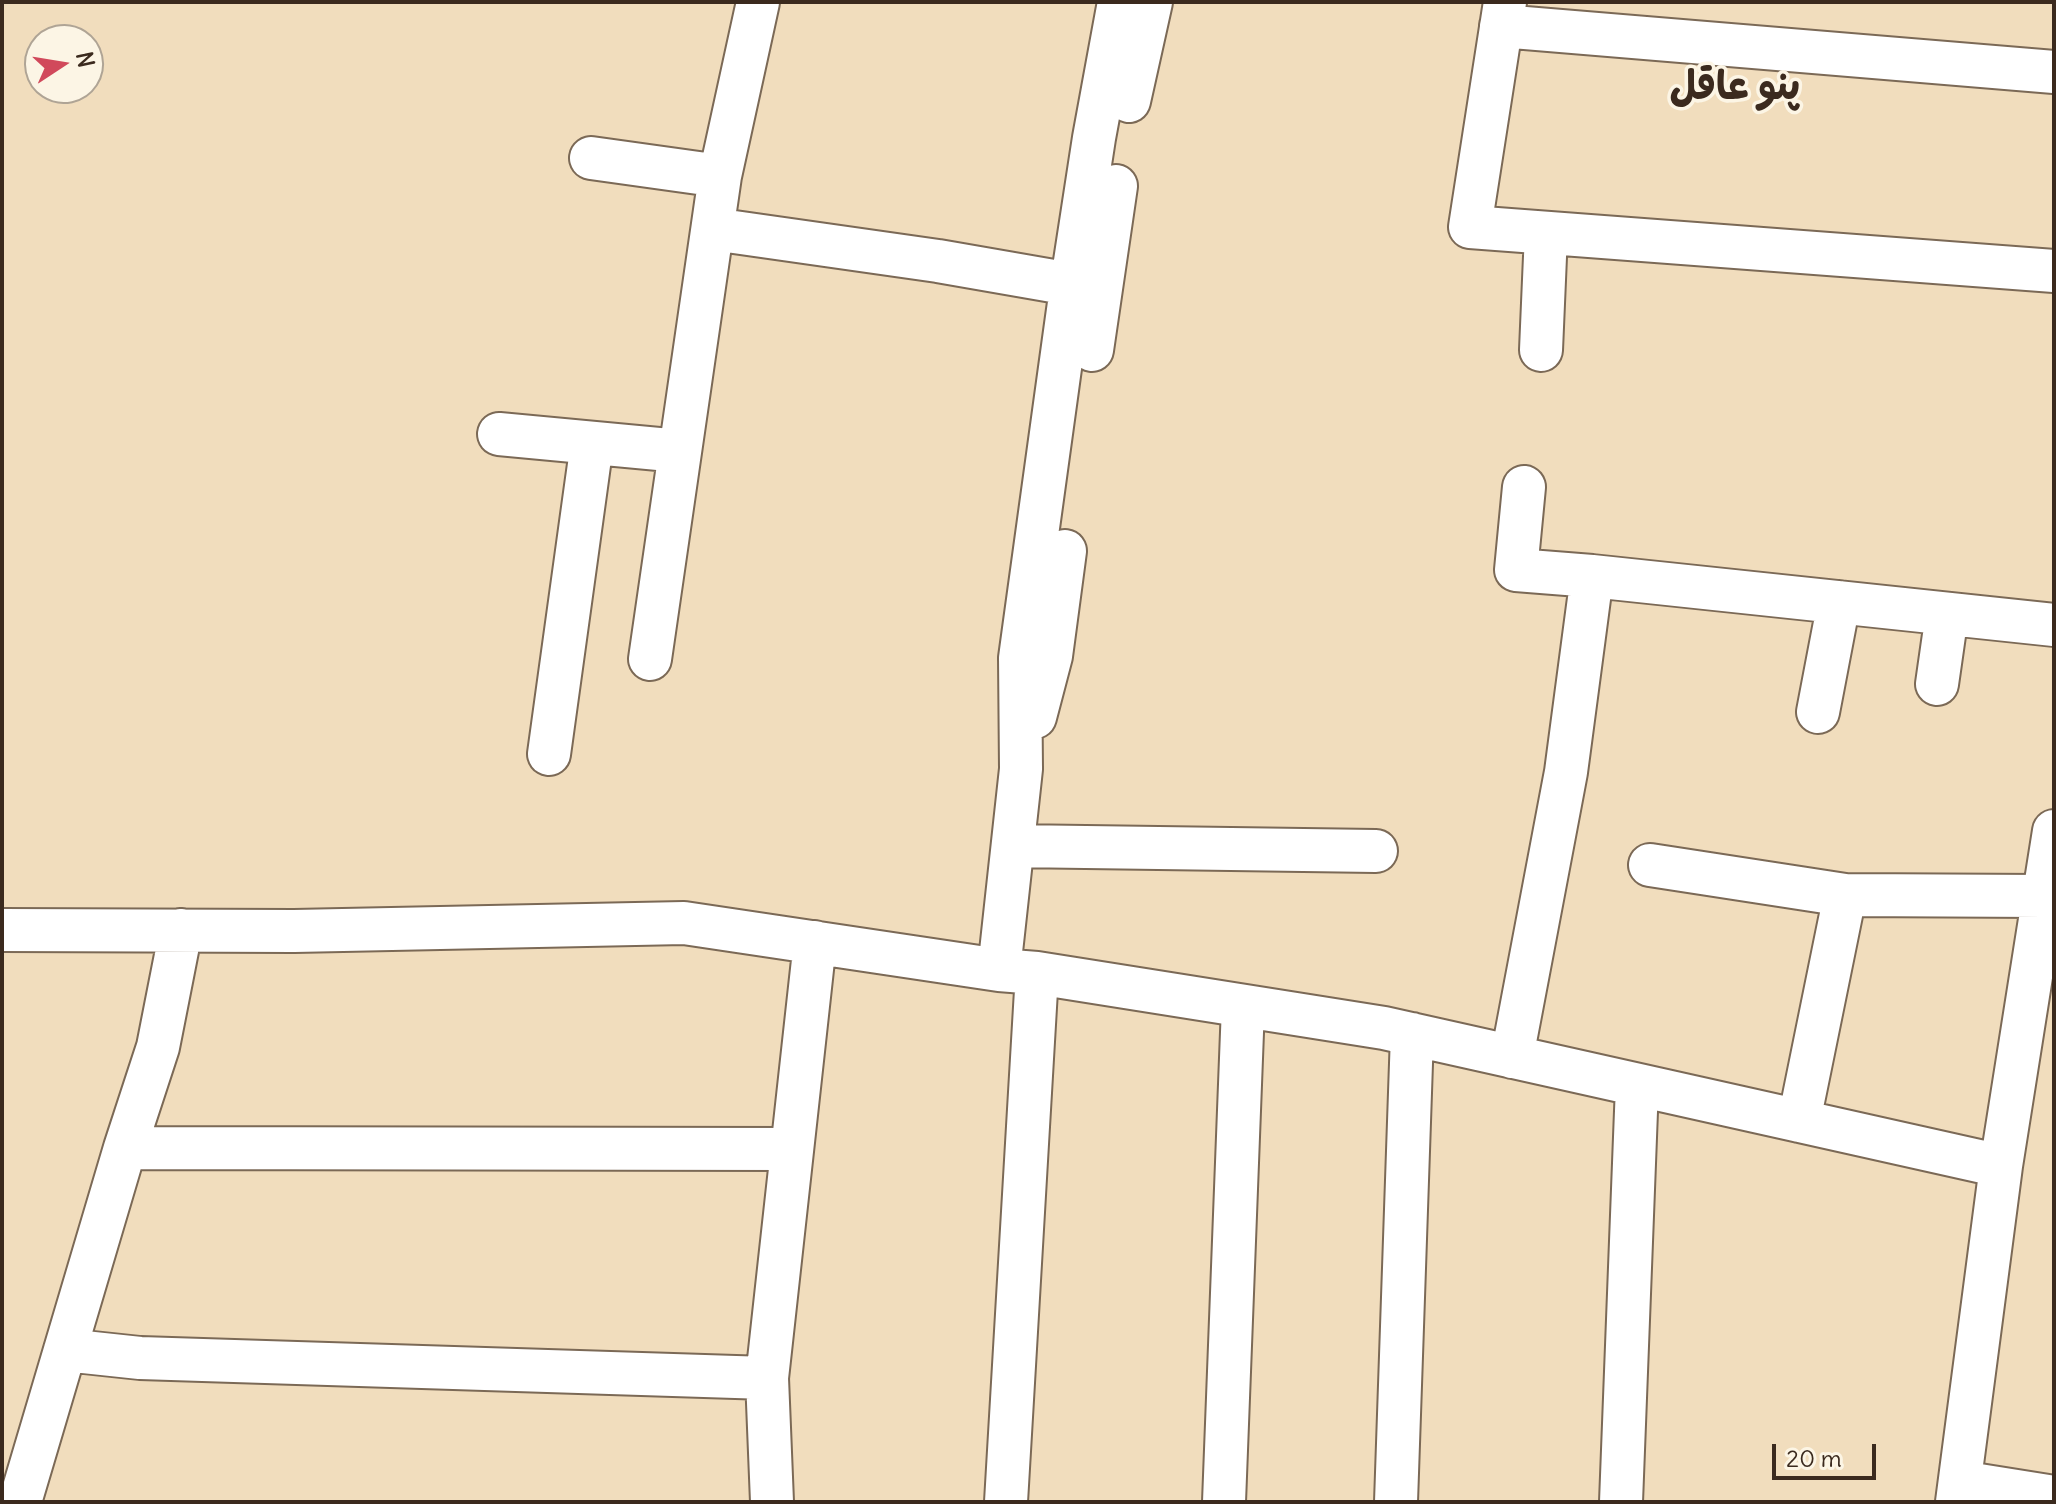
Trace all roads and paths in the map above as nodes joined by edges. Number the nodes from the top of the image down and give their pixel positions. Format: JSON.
{"nodes":[{"id":1,"x":758,"y":2,"type":"edge"},
{"id":2,"x":1119,"y":2,"type":"edge"},
{"id":3,"x":1151,"y":2,"type":"edge"},
{"id":4,"x":1503,"y":14,"type":"edge"},
{"id":5,"x":2054,"y":72,"type":"edge"},
{"id":6,"x":591,"y":158,"type":"dead end"},
{"id":7,"x":720,"y":176,"type":"junction"},
{"id":8,"x":713,"y":229,"type":"junction"},
{"id":9,"x":1546,"y":233,"type":"junction"},
{"id":10,"x":2054,"y":271,"type":"edge"},
{"id":11,"x":1072,"y":281,"type":"junction"},
{"id":12,"x":1541,"y":350,"type":"dead end"},
{"id":13,"x":499,"y":434,"type":"dead end"},
{"id":14,"x":592,"y":443,"type":"junction"},
{"id":15,"x":680,"y":451,"type":"junction"},
{"id":16,"x":1524,"y":487,"type":"dead end"},
{"id":17,"x":1592,"y":576,"type":"junction"},
{"id":18,"x":1839,"y":602,"type":"junction"},
{"id":19,"x":1947,"y":614,"type":"junction"},
{"id":20,"x":2054,"y":625,"type":"edge"},
{"id":21,"x":650,"y":659,"type":"dead end"},
{"id":22,"x":1937,"y":684,"type":"dead end"},
{"id":23,"x":1818,"y":712,"type":"dead end"},
{"id":24,"x":549,"y":754,"type":"dead end"},
{"id":25,"x":1021,"y":769,"type":"junction"},
{"id":26,"x":2054,"y":837,"type":"edge"},
{"id":27,"x":1013,"y":846,"type":"junction"},
{"id":28,"x":1376,"y":851,"type":"dead end"},
{"id":29,"x":1650,"y":865,"type":"dead end"},
{"id":30,"x":1845,"y":895,"type":"junction"},
{"id":31,"x":2044,"y":896,"type":"junction"},
{"id":32,"x":2,"y":930,"type":"edge"},
{"id":33,"x":181,"y":930,"type":"junction"},
{"id":34,"x":815,"y":942,"type":"junction"},
{"id":35,"x":1018,"y":971,"type":"junction"},
{"id":36,"x":1243,"y":1006,"type":"junction"},
{"id":37,"x":2040,"y":1012,"type":"edge"},
{"id":38,"x":1412,"y":1034,"type":"junction"},
{"id":39,"x":1512,"y":1057,"type":"junction"},
{"id":40,"x":1637,"y":1085,"type":"junction"},
{"id":41,"x":1799,"y":1121,"type":"junction"},
{"id":42,"x":125,"y":1148,"type":"junction"},
{"id":43,"x":792,"y":1149,"type":"junction"},
{"id":44,"x":2001,"y":1166,"type":"junction"},
{"id":45,"x":65,"y":1350,"type":"junction"},
{"id":46,"x":767,"y":1378,"type":"junction"},
{"id":47,"x":1958,"y":1492,"type":"edge"},
{"id":48,"x":2054,"y":1497,"type":"edge"},
{"id":49,"x":20,"y":1502,"type":"edge"},
{"id":50,"x":772,"y":1502,"type":"edge"},
{"id":51,"x":1006,"y":1502,"type":"edge"},
{"id":52,"x":1224,"y":1502,"type":"edge"},
{"id":53,"x":1396,"y":1502,"type":"edge"},
{"id":54,"x":1621,"y":1502,"type":"edge"}],
"edges":[{"from":1,"to":7,"type":"street"},
{"from":2,"to":11,"type":"street"},
{"from":3,"to":25,"type":"street"},
{"from":4,"to":5,"type":"street"},
{"from":4,"to":9,"type":"street"},
{"from":6,"to":7,"type":"street"},
{"from":7,"to":8,"type":"street"},
{"from":8,"to":11,"type":"street"},
{"from":8,"to":15,"type":"street"},
{"from":9,"to":10,"type":"street"},
{"from":9,"to":12,"type":"street"},
{"from":11,"to":25,"type":"street"},
{"from":13,"to":14,"type":"street"},
{"from":14,"to":15,"type":"street"},
{"from":14,"to":24,"type":"street"},
{"from":15,"to":21,"type":"street"},
{"from":16,"to":17,"type":"street"},
{"from":17,"to":18,"type":"street"},
{"from":17,"to":39,"type":"street"},
{"from":18,"to":19,"type":"street"},
{"from":18,"to":23,"type":"street"},
{"from":19,"to":20,"type":"street"},
{"from":19,"to":22,"type":"street"},
{"from":25,"to":27,"type":"street"},
{"from":26,"to":31,"type":"street"},
{"from":27,"to":28,"type":"street"},
{"from":27,"to":35,"type":"street"},
{"from":29,"to":30,"type":"street"},
{"from":30,"to":31,"type":"street"},
{"from":30,"to":41,"type":"street"},
{"from":31,"to":37,"type":"street"},
{"from":32,"to":33,"type":"street"},
{"from":33,"to":34,"type":"street"},
{"from":33,"to":42,"type":"street"},
{"from":34,"to":35,"type":"street"},
{"from":34,"to":43,"type":"street"},
{"from":35,"to":36,"type":"street"},
{"from":35,"to":51,"type":"street"},
{"from":36,"to":38,"type":"street"},
{"from":36,"to":52,"type":"street"},
{"from":37,"to":44,"type":"street"},
{"from":38,"to":39,"type":"street"},
{"from":38,"to":53,"type":"street"},
{"from":39,"to":40,"type":"street"},
{"from":40,"to":41,"type":"street"},
{"from":40,"to":54,"type":"street"},
{"from":41,"to":44,"type":"street"},
{"from":42,"to":43,"type":"street"},
{"from":42,"to":45,"type":"street"},
{"from":43,"to":46,"type":"street"},
{"from":44,"to":47,"type":"street"},
{"from":45,"to":46,"type":"street"},
{"from":45,"to":49,"type":"street"},
{"from":46,"to":50,"type":"street"},
{"from":47,"to":48,"type":"street"}]}
